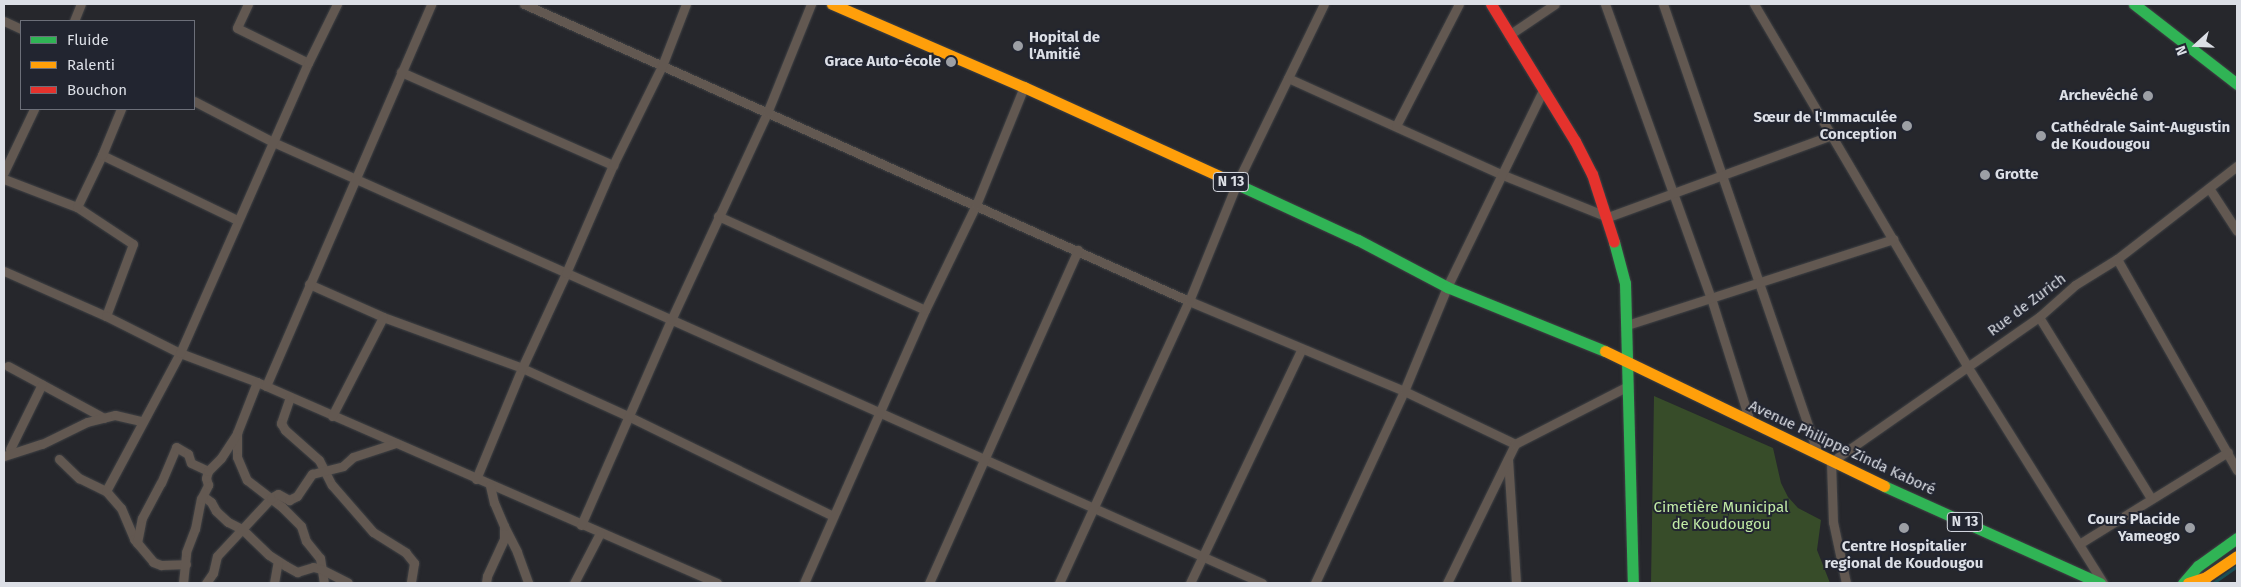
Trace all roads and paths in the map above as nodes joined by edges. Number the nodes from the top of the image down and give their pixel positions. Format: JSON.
{"nodes":[{"id":1,"x":81,"y":4,"type":"edge"},
{"id":2,"x":248,"y":4,"type":"edge"},
{"id":3,"x":337,"y":4,"type":"edge"},
{"id":4,"x":431,"y":4,"type":"edge"},
{"id":5,"x":524,"y":4,"type":"edge"},
{"id":6,"x":686,"y":4,"type":"edge"},
{"id":7,"x":811,"y":4,"type":"edge"},
{"id":8,"x":832,"y":4,"type":"edge"},
{"id":9,"x":1324,"y":4,"type":"edge"},
{"id":10,"x":1459,"y":4,"type":"edge"},
{"id":11,"x":1491,"y":4,"type":"edge"},
{"id":12,"x":1555,"y":4,"type":"edge"},
{"id":13,"x":1605,"y":4,"type":"edge"},
{"id":14,"x":1663,"y":4,"type":"edge"},
{"id":15,"x":1754,"y":4,"type":"edge"},
{"id":16,"x":2134,"y":4,"type":"edge"},
{"id":17,"x":74,"y":20,"type":"edge"},
{"id":18,"x":4,"y":21,"type":"edge"},
{"id":19,"x":20,"y":28,"type":"edge"},
{"id":20,"x":1509,"y":35,"type":"junction"},
{"id":21,"x":308,"y":63,"type":"junction"},
{"id":22,"x":662,"y":66,"type":"junction"},
{"id":23,"x":401,"y":72,"type":"junction"},
{"id":24,"x":1288,"y":78,"type":"junction"},
{"id":25,"x":2237,"y":84,"type":"edge"},
{"id":26,"x":1024,"y":87,"type":"junction"},
{"id":27,"x":1543,"y":90,"type":"junction"},
{"id":28,"x":195,"y":102,"type":"edge"},
{"id":29,"x":34,"y":110,"type":"edge"},
{"id":30,"x":121,"y":110,"type":"edge"},
{"id":31,"x":767,"y":113,"type":"junction"},
{"id":32,"x":1396,"y":126,"type":"junction"},
{"id":33,"x":1832,"y":135,"type":"junction"},
{"id":34,"x":273,"y":142,"type":"junction"},
{"id":35,"x":102,"y":155,"type":"junction"},
{"id":36,"x":613,"y":166,"type":"junction"},
{"id":37,"x":2237,"y":166,"type":"edge"},
{"id":38,"x":4,"y":172,"type":"edge"},
{"id":39,"x":1503,"y":175,"type":"junction"},
{"id":40,"x":1722,"y":175,"type":"junction"},
{"id":41,"x":355,"y":178,"type":"junction"},
{"id":42,"x":4,"y":179,"type":"edge"},
{"id":43,"x":1236,"y":185,"type":"junction"},
{"id":44,"x":2210,"y":188,"type":"junction"},
{"id":45,"x":1672,"y":194,"type":"junction"},
{"id":46,"x":976,"y":205,"type":"junction"},
{"id":47,"x":77,"y":207,"type":"junction"},
{"id":48,"x":718,"y":216,"type":"junction"},
{"id":49,"x":1608,"y":217,"type":"junction"},
{"id":50,"x":238,"y":220,"type":"junction"},
{"id":51,"x":2237,"y":231,"type":"edge"},
{"id":52,"x":1893,"y":240,"type":"junction"},
{"id":53,"x":1078,"y":250,"type":"junction"},
{"id":54,"x":2117,"y":259,"type":"junction"},
{"id":55,"x":4,"y":271,"type":"edge"},
{"id":56,"x":566,"y":273,"type":"junction"},
{"id":57,"x":1759,"y":282,"type":"junction"},
{"id":58,"x":309,"y":284,"type":"junction"},
{"id":59,"x":1447,"y":286,"type":"junction"},
{"id":60,"x":1711,"y":298,"type":"junction"},
{"id":61,"x":1189,"y":301,"type":"junction"},
{"id":62,"x":924,"y":310,"type":"junction"},
{"id":63,"x":106,"y":316,"type":"junction"},
{"id":64,"x":383,"y":317,"type":"junction"},
{"id":65,"x":2039,"y":317,"type":"junction"},
{"id":66,"x":671,"y":320,"type":"junction"},
{"id":67,"x":1626,"y":325,"type":"junction"},
{"id":68,"x":1301,"y":350,"type":"junction"},
{"id":69,"x":180,"y":353,"type":"junction"},
{"id":70,"x":1628,"y":362,"type":"junction"},
{"id":71,"x":8,"y":366,"type":"dead end"},
{"id":72,"x":1967,"y":366,"type":"junction"},
{"id":73,"x":522,"y":368,"type":"junction"},
{"id":74,"x":42,"y":384,"type":"junction"},
{"id":75,"x":261,"y":384,"type":"junction"},
{"id":76,"x":1628,"y":386,"type":"junction"},
{"id":77,"x":1404,"y":391,"type":"junction"},
{"id":78,"x":290,"y":397,"type":"junction"},
{"id":79,"x":879,"y":413,"type":"junction"},
{"id":80,"x":332,"y":416,"type":"junction"},
{"id":81,"x":630,"y":417,"type":"junction"},
{"id":82,"x":104,"y":418,"type":"junction"},
{"id":83,"x":142,"y":421,"type":"junction"},
{"id":84,"x":1750,"y":422,"type":"junction"},
{"id":85,"x":237,"y":432,"type":"junction"},
{"id":86,"x":396,"y":443,"type":"junction"},
{"id":87,"x":1516,"y":444,"type":"junction"},
{"id":88,"x":6,"y":451,"type":"edge"},
{"id":89,"x":2228,"y":452,"type":"junction"},
{"id":90,"x":1818,"y":455,"type":"junction"},
{"id":91,"x":1508,"y":456,"type":"junction"},
{"id":92,"x":59,"y":459,"type":"dead end"},
{"id":93,"x":985,"y":459,"type":"junction"},
{"id":94,"x":1831,"y":462,"type":"junction"},
{"id":95,"x":2237,"y":470,"type":"edge"},
{"id":96,"x":208,"y":471,"type":"junction"},
{"id":97,"x":327,"y":471,"type":"junction"},
{"id":98,"x":476,"y":479,"type":"junction"},
{"id":99,"x":490,"y":485,"type":"junction"},
{"id":100,"x":106,"y":491,"type":"junction"},
{"id":101,"x":203,"y":496,"type":"junction"},
{"id":102,"x":270,"y":498,"type":"junction"},
{"id":103,"x":2151,"y":498,"type":"junction"},
{"id":104,"x":1093,"y":508,"type":"junction"},
{"id":105,"x":833,"y":516,"type":"junction"},
{"id":106,"x":582,"y":525,"type":"junction"},
{"id":107,"x":504,"y":526,"type":"junction"},
{"id":108,"x":242,"y":529,"type":"junction"},
{"id":109,"x":600,"y":533,"type":"junction"},
{"id":110,"x":2237,"y":538,"type":"edge"},
{"id":111,"x":137,"y":543,"type":"junction"},
{"id":112,"x":2079,"y":544,"type":"junction"},
{"id":113,"x":2237,"y":556,"type":"edge"},
{"id":114,"x":1202,"y":557,"type":"junction"},
{"id":115,"x":278,"y":561,"type":"junction"},
{"id":116,"x":186,"y":564,"type":"junction"},
{"id":117,"x":321,"y":569,"type":"junction"},
{"id":118,"x":183,"y":583,"type":"edge"},
{"id":119,"x":206,"y":583,"type":"edge"},
{"id":120,"x":274,"y":583,"type":"edge"},
{"id":121,"x":324,"y":583,"type":"edge"},
{"id":122,"x":348,"y":583,"type":"edge"},
{"id":123,"x":411,"y":583,"type":"edge"},
{"id":124,"x":486,"y":583,"type":"edge"},
{"id":125,"x":528,"y":583,"type":"edge"},
{"id":126,"x":574,"y":583,"type":"edge"},
{"id":127,"x":717,"y":583,"type":"edge"},
{"id":128,"x":804,"y":583,"type":"edge"},
{"id":129,"x":929,"y":583,"type":"edge"},
{"id":130,"x":1059,"y":583,"type":"edge"},
{"id":131,"x":1190,"y":583,"type":"edge"},
{"id":132,"x":1262,"y":583,"type":"edge"},
{"id":133,"x":1315,"y":583,"type":"edge"},
{"id":134,"x":1447,"y":583,"type":"edge"},
{"id":135,"x":1516,"y":583,"type":"edge"},
{"id":136,"x":1633,"y":583,"type":"edge"},
{"id":137,"x":1846,"y":583,"type":"edge"},
{"id":138,"x":2101,"y":583,"type":"edge"},
{"id":139,"x":2183,"y":583,"type":"edge"},
{"id":140,"x":2188,"y":583,"type":"edge"}],
"edges":[{"from":1,"to":17,"type":"street"},
{"from":2,"to":21,"type":"street"},
{"from":3,"to":21,"type":"street"},
{"from":4,"to":23,"type":"street"},
{"from":5,"to":22,"type":"street"},
{"from":6,"to":22,"type":"street"},
{"from":7,"to":31,"type":"street"},
{"from":8,"to":26,"type":"main road","number":"N 13"},
{"from":9,"to":24,"type":"street"},
{"from":10,"to":32,"type":"street"},
{"from":11,"to":20,"type":"main road"},
{"from":12,"to":20,"type":"street"},
{"from":13,"to":45,"type":"street"},
{"from":14,"to":40,"type":"street"},
{"from":15,"to":33,"type":"street"},
{"from":16,"to":25,"type":"main road"},
{"from":18,"to":19,"type":"street"},
{"from":20,"to":27,"type":"main road"},
{"from":21,"to":34,"type":"street"},
{"from":22,"to":31,"type":"street"},
{"from":22,"to":36,"type":"street"},
{"from":23,"to":36,"type":"street"},
{"from":23,"to":41,"type":"street"},
{"from":24,"to":32,"type":"street"},
{"from":24,"to":43,"type":"street"},
{"from":26,"to":43,"type":"main road","number":"N 13"},
{"from":26,"to":46,"type":"street"},
{"from":27,"to":39,"type":"street"},
{"from":27,"to":49,"type":"main road"},
{"from":28,"to":34,"type":"street"},
{"from":29,"to":38,"type":"street"},
{"from":30,"to":35,"type":"street"},
{"from":31,"to":46,"type":"street"},
{"from":31,"to":48,"type":"street"},
{"from":32,"to":39,"type":"street"},
{"from":33,"to":40,"type":"street"},
{"from":33,"to":52,"type":"street"},
{"from":34,"to":41,"type":"street"},
{"from":34,"to":50,"type":"street"},
{"from":35,"to":47,"type":"street"},
{"from":35,"to":50,"type":"street"},
{"from":36,"to":56,"type":"street"},
{"from":37,"to":44,"type":"street","name":"Rue de Zurich"},
{"from":39,"to":49,"type":"street"},
{"from":39,"to":59,"type":"street"},
{"from":40,"to":45,"type":"street"},
{"from":40,"to":57,"type":"street"},
{"from":41,"to":56,"type":"street"},
{"from":41,"to":58,"type":"street"},
{"from":42,"to":47,"type":"street"},
{"from":43,"to":59,"type":"main road","number":"N 13"},
{"from":43,"to":61,"type":"street"},
{"from":44,"to":51,"type":"street"},
{"from":44,"to":54,"type":"street","name":"Rue de Zurich"},
{"from":45,"to":49,"type":"street"},
{"from":45,"to":60,"type":"street"},
{"from":46,"to":53,"type":"street"},
{"from":46,"to":62,"type":"street"},
{"from":47,"to":63,"type":"street"},
{"from":48,"to":62,"type":"street"},
{"from":48,"to":66,"type":"street"},
{"from":49,"to":67,"type":"main road"},
{"from":50,"to":69,"type":"street"},
{"from":52,"to":57,"type":"street"},
{"from":52,"to":72,"type":"street"},
{"from":53,"to":61,"type":"street"},
{"from":53,"to":93,"type":"street"},
{"from":54,"to":65,"type":"street","name":"Rue de Zurich"},
{"from":54,"to":89,"type":"street"},
{"from":55,"to":63,"type":"street"},
{"from":56,"to":66,"type":"street"},
{"from":56,"to":73,"type":"street"},
{"from":57,"to":60,"type":"street"},
{"from":57,"to":90,"type":"street"},
{"from":58,"to":64,"type":"street"},
{"from":58,"to":75,"type":"street"},
{"from":59,"to":70,"type":"main road","number":"N 13"},
{"from":59,"to":77,"type":"street"},
{"from":60,"to":67,"type":"street"},
{"from":60,"to":84,"type":"street"},
{"from":61,"to":68,"type":"street"},
{"from":61,"to":104,"type":"street"},
{"from":62,"to":79,"type":"street"},
{"from":63,"to":69,"type":"street"},
{"from":64,"to":73,"type":"street"},
{"from":64,"to":80,"type":"street"},
{"from":65,"to":72,"type":"street","name":"Rue de Zurich"},
{"from":65,"to":103,"type":"street"},
{"from":66,"to":79,"type":"street"},
{"from":66,"to":81,"type":"street"},
{"from":67,"to":70,"type":"main road"},
{"from":68,"to":77,"type":"street"},
{"from":68,"to":114,"type":"street"},
{"from":69,"to":75,"type":"street"},
{"from":69,"to":83,"type":"street"},
{"from":70,"to":76,"type":"main road"},
{"from":70,"to":84,"type":"main road","name":"Avenue Philippe Zinda Kaboré","number":"N 13"},
{"from":71,"to":74,"type":"street"},
{"from":72,"to":94,"type":"street","name":"Rue de Zurich"},
{"from":72,"to":112,"type":"street"},
{"from":73,"to":81,"type":"street"},
{"from":73,"to":98,"type":"street"},
{"from":74,"to":82,"type":"street"},
{"from":74,"to":88,"type":"street"},
{"from":75,"to":78,"type":"street"},
{"from":75,"to":85,"type":"street"},
{"from":76,"to":87,"type":"street"},
{"from":76,"to":136,"type":"main road"},
{"from":77,"to":87,"type":"street"},
{"from":77,"to":133,"type":"street"},
{"from":78,"to":80,"type":"street"},
{"from":78,"to":97,"type":"street"},
{"from":79,"to":93,"type":"street"},
{"from":79,"to":105,"type":"street"},
{"from":80,"to":86,"type":"street"},
{"from":81,"to":105,"type":"street"},
{"from":81,"to":106,"type":"street"},
{"from":82,"to":83,"type":"street"},
{"from":82,"to":88,"type":"street"},
{"from":83,"to":100,"type":"street"},
{"from":84,"to":90,"type":"main road","name":"Avenue Philippe Zinda Kaboré","number":"N 13"},
{"from":85,"to":96,"type":"street"},
{"from":85,"to":102,"type":"street"},
{"from":86,"to":97,"type":"street"},
{"from":86,"to":98,"type":"street"},
{"from":87,"to":91,"type":"street"},
{"from":89,"to":95,"type":"street"},
{"from":89,"to":103,"type":"street"},
{"from":90,"to":94,"type":"main road","name":"Avenue Philippe Zinda Kaboré","number":"N 13"},
{"from":91,"to":134,"type":"street"},
{"from":91,"to":135,"type":"street"},
{"from":92,"to":100,"type":"street"},
{"from":93,"to":104,"type":"street"},
{"from":93,"to":129,"type":"street"},
{"from":94,"to":137,"type":"street"},
{"from":94,"to":138,"type":"main road","name":"Avenue Philippe Zinda Kaboré","number":"N 13"},
{"from":96,"to":101,"type":"street"},
{"from":96,"to":111,"type":"street"},
{"from":97,"to":102,"type":"street"},
{"from":97,"to":123,"type":"street"},
{"from":98,"to":99,"type":"street"},
{"from":99,"to":106,"type":"street"},
{"from":99,"to":107,"type":"street"},
{"from":100,"to":111,"type":"street"},
{"from":101,"to":108,"type":"street"},
{"from":101,"to":116,"type":"street"},
{"from":102,"to":108,"type":"street"},
{"from":102,"to":117,"type":"street"},
{"from":103,"to":112,"type":"street"},
{"from":104,"to":114,"type":"street"},
{"from":104,"to":130,"type":"street"},
{"from":105,"to":128,"type":"street"},
{"from":106,"to":109,"type":"street"},
{"from":107,"to":124,"type":"street"},
{"from":107,"to":125,"type":"street"},
{"from":108,"to":115,"type":"street"},
{"from":108,"to":119,"type":"street"},
{"from":109,"to":126,"type":"street"},
{"from":109,"to":127,"type":"street"},
{"from":110,"to":139,"type":"main road"},
{"from":111,"to":116,"type":"street"},
{"from":112,"to":138,"type":"street"},
{"from":113,"to":140,"type":"main road"},
{"from":114,"to":131,"type":"street"},
{"from":114,"to":132,"type":"street"},
{"from":115,"to":117,"type":"street"},
{"from":115,"to":120,"type":"street"},
{"from":116,"to":118,"type":"street"},
{"from":117,"to":121,"type":"street"},
{"from":117,"to":122,"type":"street"}]}
